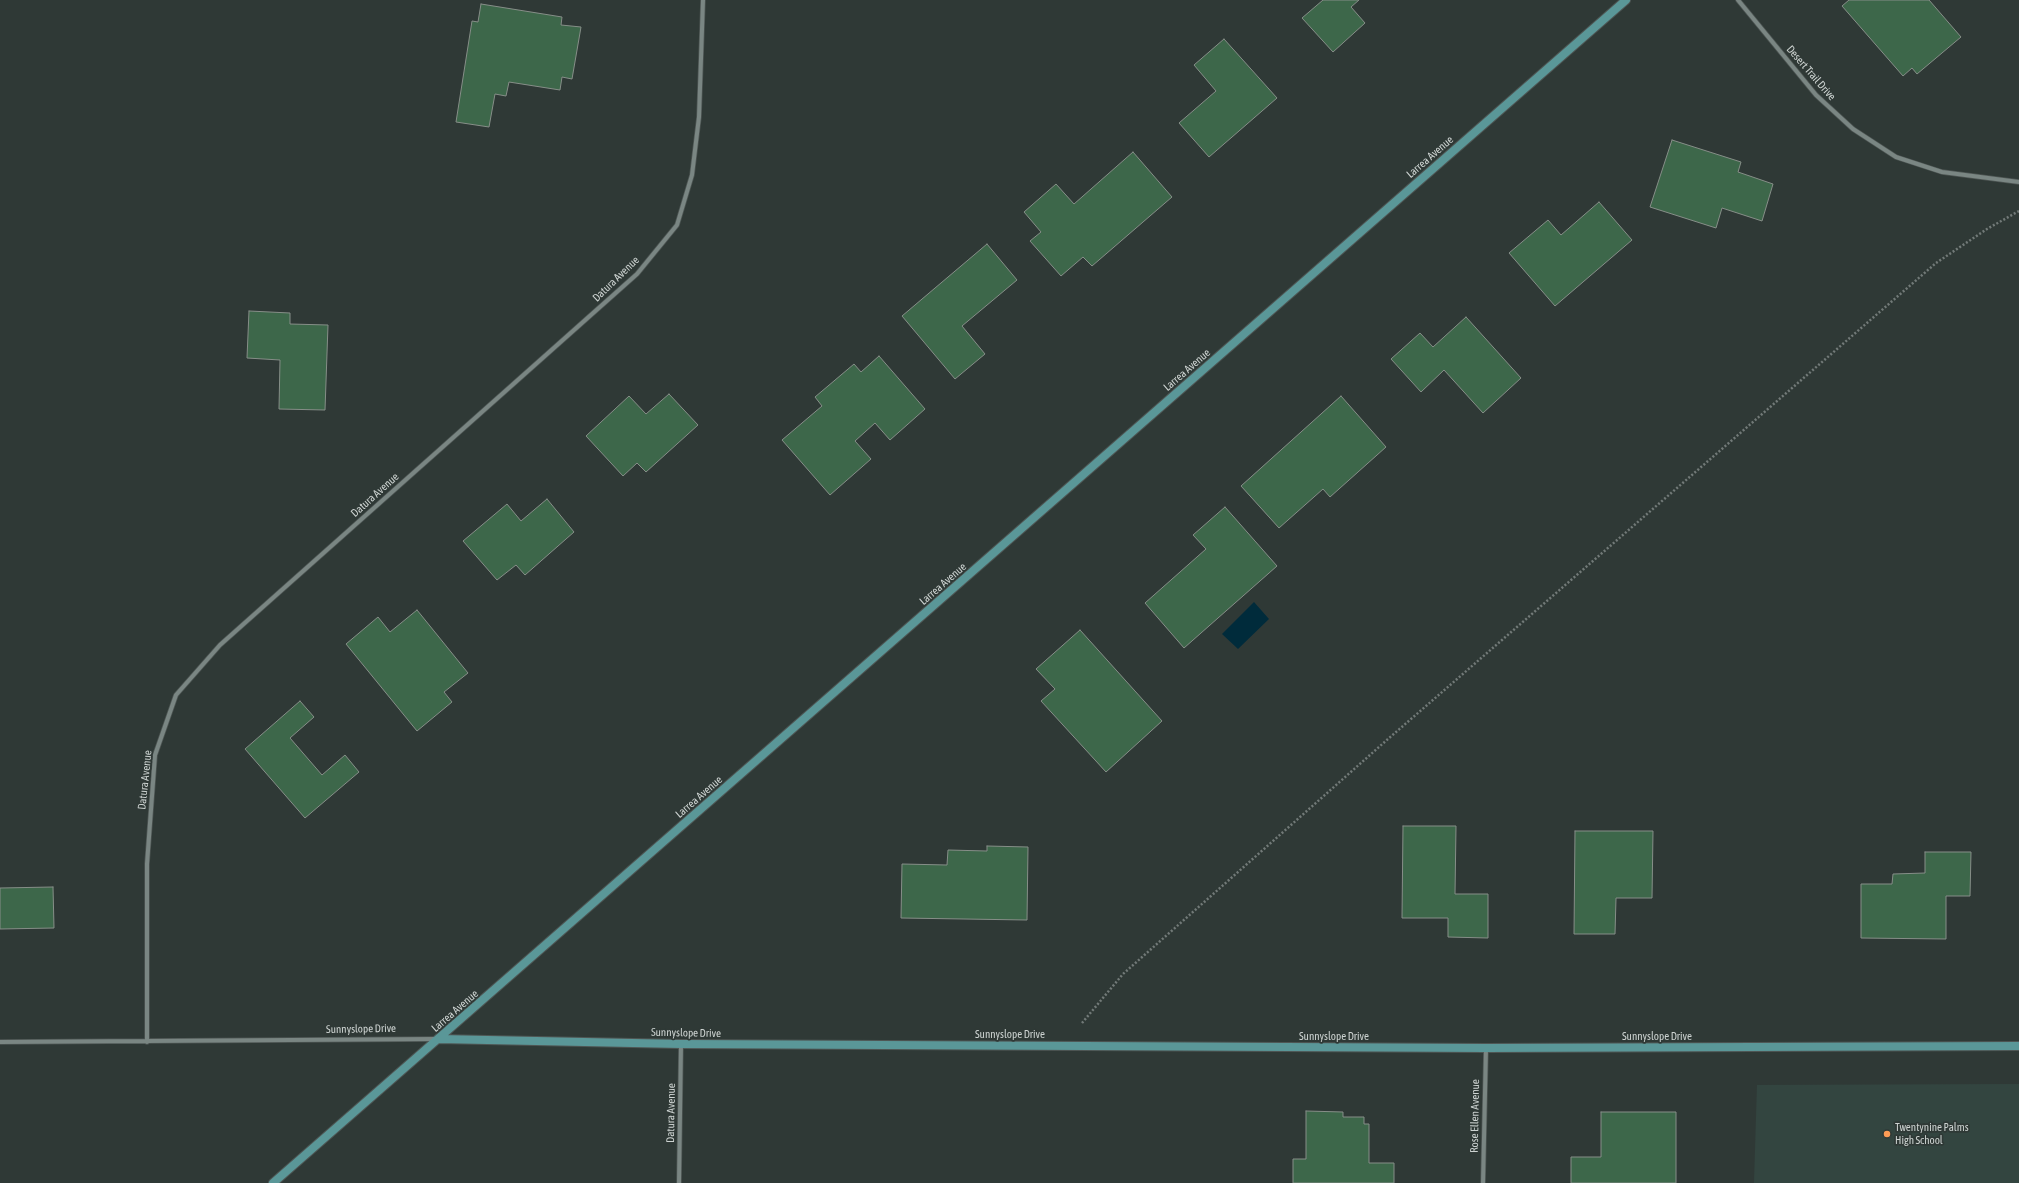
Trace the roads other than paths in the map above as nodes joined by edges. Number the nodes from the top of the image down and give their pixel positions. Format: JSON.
{"nodes":[{"id":1,"x":703,"y":0,"type":"edge"},
{"id":2,"x":1626,"y":0,"type":"edge"},
{"id":3,"x":1738,"y":0,"type":"edge"},
{"id":4,"x":2019,"y":182,"type":"edge"},
{"id":5,"x":439,"y":1039,"type":"junction"},
{"id":6,"x":0,"y":1042,"type":"edge"},
{"id":7,"x":147,"y":1042,"type":"junction"},
{"id":8,"x":682,"y":1044,"type":"junction"},
{"id":9,"x":2019,"y":1046,"type":"edge"},
{"id":10,"x":1486,"y":1048,"type":"junction"},
{"id":11,"x":273,"y":1183,"type":"edge"},
{"id":12,"x":679,"y":1183,"type":"edge"},
{"id":13,"x":1483,"y":1183,"type":"edge"}],
"edges":[{"from":1,"to":7,"type":"street","name":"Datura Avenue"},
{"from":2,"to":5,"type":"main road","name":"Larrea Avenue"},
{"from":3,"to":4,"type":"street","name":"Desert Trail Drive"},
{"from":5,"to":7,"type":"street","name":"Sunnyslope Drive"},
{"from":5,"to":8,"type":"main road","name":"Sunnyslope Drive"},
{"from":5,"to":11,"type":"main road","name":"Larrea Avenue"},
{"from":6,"to":7,"type":"street","name":"Sunnyslope Drive"},
{"from":8,"to":10,"type":"main road","name":"Sunnyslope Drive"},
{"from":8,"to":12,"type":"street","name":"Datura Avenue"},
{"from":9,"to":10,"type":"main road","name":"Sunnyslope Drive"},
{"from":10,"to":13,"type":"street","name":"Rose Ellen Avenue"}]}
